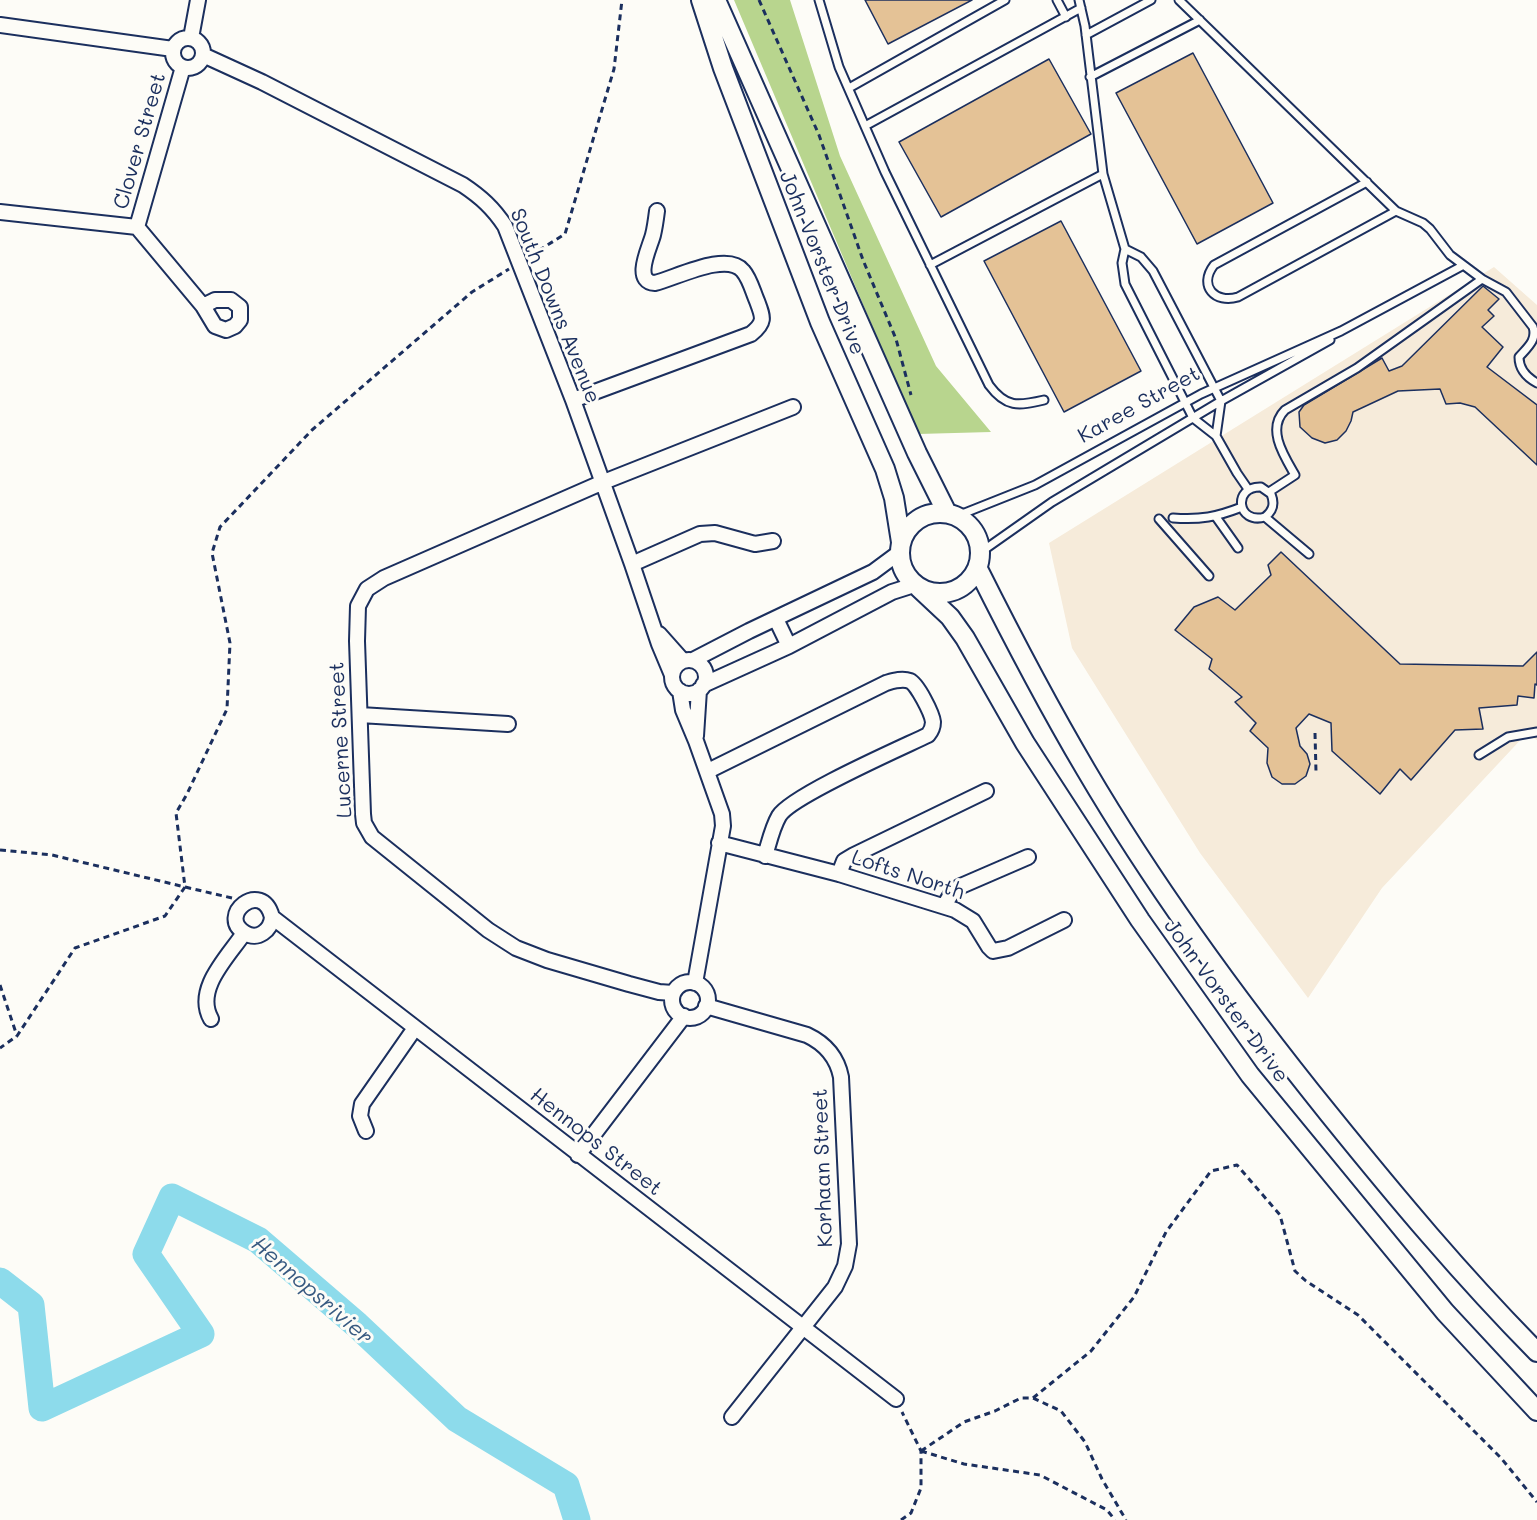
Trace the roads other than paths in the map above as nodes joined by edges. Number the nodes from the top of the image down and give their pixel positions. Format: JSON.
{"nodes":[{"id":1,"x":198,"y":0,"type":"edge"},
{"id":2,"x":701,"y":0,"type":"edge"},
{"id":3,"x":716,"y":0,"type":"edge"},
{"id":4,"x":819,"y":0,"type":"edge"},
{"id":5,"x":1004,"y":0,"type":"edge"},
{"id":6,"x":1057,"y":0,"type":"edge"},
{"id":7,"x":1079,"y":0,"type":"edge"},
{"id":8,"x":1151,"y":0,"type":"edge"},
{"id":9,"x":1179,"y":0,"type":"edge"},
{"id":10,"x":1081,"y":8,"type":"junction"},
{"id":11,"x":1066,"y":17,"type":"junction"},
{"id":12,"x":1200,"y":20,"type":"junction"},
{"id":13,"x":0,"y":26,"type":"edge"},
{"id":14,"x":1086,"y":35,"type":"junction"},
{"id":15,"x":190,"y":38,"type":"junction"},
{"id":16,"x":173,"y":49,"type":"junction"},
{"id":17,"x":202,"y":55,"type":"junction"},
{"id":18,"x":183,"y":67,"type":"junction"},
{"id":19,"x":1090,"y":77,"type":"junction"},
{"id":20,"x":849,"y":88,"type":"junction"},
{"id":21,"x":865,"y":126,"type":"junction"},
{"id":22,"x":1103,"y":174,"type":"junction"},
{"id":23,"x":1367,"y":182,"type":"junction"},
{"id":24,"x":657,"y":211,"type":"dead end"},
{"id":25,"x":1396,"y":211,"type":"junction"},
{"id":26,"x":0,"y":212,"type":"edge"},
{"id":27,"x":136,"y":227,"type":"junction"},
{"id":28,"x":1125,"y":249,"type":"junction"},
{"id":29,"x":930,"y":265,"type":"junction"},
{"id":30,"x":1462,"y":266,"type":"junction"},
{"id":31,"x":1482,"y":279,"type":"junction"},
{"id":32,"x":203,"y":306,"type":"dead end"},
{"id":33,"x":1341,"y":331,"type":"junction"},
{"id":34,"x":1537,"y":383,"type":"edge"},
{"id":35,"x":1214,"y":388,"type":"junction"},
{"id":36,"x":573,"y":400,"type":"junction"},
{"id":37,"x":1044,"y":400,"type":"dead end"},
{"id":38,"x":1221,"y":401,"type":"junction"},
{"id":39,"x":1185,"y":403,"type":"junction"},
{"id":40,"x":793,"y":407,"type":"dead end"},
{"id":41,"x":1193,"y":418,"type":"junction"},
{"id":42,"x":1216,"y":436,"type":"junction"},
{"id":43,"x":601,"y":483,"type":"junction"},
{"id":44,"x":1248,"y":489,"type":"junction"},
{"id":45,"x":1269,"y":492,"type":"junction"},
{"id":46,"x":1242,"y":507,"type":"junction"},
{"id":47,"x":952,"y":515,"type":"junction"},
{"id":48,"x":1216,"y":517,"type":"junction"},
{"id":49,"x":1264,"y":517,"type":"junction"},
{"id":50,"x":1173,"y":518,"type":"dead end"},
{"id":51,"x":1159,"y":519,"type":"dead end"},
{"id":52,"x":773,"y":541,"type":"dead end"},
{"id":53,"x":900,"y":547,"type":"junction"},
{"id":54,"x":1238,"y":548,"type":"dead end"},
{"id":55,"x":1309,"y":554,"type":"dead end"},
{"id":56,"x":980,"y":560,"type":"junction"},
{"id":57,"x":633,"y":564,"type":"junction"},
{"id":58,"x":1209,"y":576,"type":"dead end"},
{"id":59,"x":917,"y":587,"type":"junction"},
{"id":60,"x":776,"y":618,"type":"junction"},
{"id":61,"x":654,"y":628,"type":"junction"},
{"id":62,"x":789,"y":646,"type":"junction"},
{"id":63,"x":688,"y":660,"type":"junction"},
{"id":64,"x":672,"y":675,"type":"junction"},
{"id":65,"x":701,"y":688,"type":"junction"},
{"id":66,"x":680,"y":691,"type":"junction"},
{"id":67,"x":360,"y":715,"type":"junction"},
{"id":68,"x":508,"y":724,"type":"dead end"},
{"id":69,"x":1537,"y":732,"type":"edge"},
{"id":70,"x":696,"y":741,"type":"junction"},
{"id":71,"x":1479,"y":755,"type":"dead end"},
{"id":72,"x":708,"y":771,"type":"junction"},
{"id":73,"x":986,"y":792,"type":"dead end"},
{"id":74,"x":719,"y":843,"type":"junction"},
{"id":75,"x":765,"y":856,"type":"junction"},
{"id":76,"x":1028,"y":856,"type":"dead end"},
{"id":77,"x":839,"y":874,"type":"junction"},
{"id":78,"x":944,"y":906,"type":"junction"},
{"id":79,"x":272,"y":917,"type":"junction"},
{"id":80,"x":1064,"y":920,"type":"dead end"},
{"id":81,"x":244,"y":933,"type":"junction"},
{"id":82,"x":695,"y":983,"type":"junction"},
{"id":83,"x":673,"y":993,"type":"junction"},
{"id":84,"x":706,"y":1006,"type":"junction"},
{"id":85,"x":684,"y":1016,"type":"junction"},
{"id":86,"x":211,"y":1019,"type":"dead end"},
{"id":87,"x":415,"y":1028,"type":"junction"},
{"id":88,"x":366,"y":1131,"type":"dead end"},
{"id":89,"x":578,"y":1155,"type":"junction"},
{"id":90,"x":803,"y":1326,"type":"junction"},
{"id":91,"x":1537,"y":1352,"type":"edge"},
{"id":92,"x":896,"y":1399,"type":"road end"},
{"id":93,"x":1537,"y":1411,"type":"edge"},
{"id":94,"x":732,"y":1417,"type":"dead end"}],
"edges":[{"from":1,"to":15,"type":"street"},
{"from":2,"to":53,"type":"street","name":"John Vorster Drive"},
{"from":3,"to":47,"type":"street","name":"John Vorster Drive"},
{"from":4,"to":20,"type":"lane"},
{"from":5,"to":20,"type":"lane"},
{"from":6,"to":11,"type":"lane"},
{"from":7,"to":10,"type":"lane"},
{"from":8,"to":14,"type":"lane"},
{"from":9,"to":12,"type":"lane"},
{"from":10,"to":11,"type":"lane"},
{"from":10,"to":14,"type":"lane"},
{"from":11,"to":21,"type":"lane"},
{"from":12,"to":19,"type":"lane"},
{"from":12,"to":23,"type":"lane"},
{"from":13,"to":16,"type":"street"},
{"from":14,"to":19,"type":"lane"},
{"from":15,"to":16,"type":"street"},
{"from":15,"to":17,"type":"street"},
{"from":16,"to":18,"type":"street"},
{"from":17,"to":18,"type":"street"},
{"from":17,"to":36,"type":"street","name":"South Downs Avenue"},
{"from":18,"to":27,"type":"street","name":"Clover Street"},
{"from":19,"to":22,"type":"lane"},
{"from":20,"to":21,"type":"lane"},
{"from":21,"to":29,"type":"lane"},
{"from":22,"to":28,"type":"lane"},
{"from":22,"to":29,"type":"lane"},
{"from":23,"to":25,"type":"lane"},
{"from":23,"to":25,"type":"lane"},
{"from":24,"to":36,"type":"street"},
{"from":25,"to":30,"type":"lane"},
{"from":26,"to":27,"type":"street"},
{"from":27,"to":32,"type":"street"},
{"from":28,"to":35,"type":"lane"},
{"from":28,"to":39,"type":"lane"},
{"from":29,"to":37,"type":"lane"},
{"from":30,"to":31,"type":"lane"},
{"from":30,"to":33,"type":"lane","name":"Karee Street"},
{"from":31,"to":34,"type":"lane"},
{"from":31,"to":45,"type":"lane"},
{"from":33,"to":35,"type":"lane","name":"Karee Street"},
{"from":33,"to":38,"type":"lane","name":"Karee Street"},
{"from":35,"to":38,"type":"lane"},
{"from":35,"to":39,"type":"lane","name":"Karee Street"},
{"from":36,"to":43,"type":"street","name":"South Downs Avenue"},
{"from":38,"to":41,"type":"lane","name":"Karee Street"},
{"from":38,"to":42,"type":"lane"},
{"from":39,"to":41,"type":"lane"},
{"from":39,"to":47,"type":"lane","name":"Karee Street"},
{"from":40,"to":43,"type":"street","name":"Lucerne Street"},
{"from":41,"to":42,"type":"lane"},
{"from":41,"to":56,"type":"lane","name":"Karee Street"},
{"from":42,"to":44,"type":"lane"},
{"from":43,"to":57,"type":"street","name":"South Downs Avenue"},
{"from":43,"to":67,"type":"street","name":"Lucerne Street"},
{"from":44,"to":45,"type":"lane"},
{"from":44,"to":46,"type":"lane"},
{"from":45,"to":49,"type":"lane"},
{"from":46,"to":48,"type":"lane"},
{"from":46,"to":49,"type":"lane"},
{"from":47,"to":53,"type":"street"},
{"from":47,"to":56,"type":"street"},
{"from":48,"to":50,"type":"lane"},
{"from":48,"to":54,"type":"lane"},
{"from":49,"to":55,"type":"lane"},
{"from":51,"to":58,"type":"lane"},
{"from":52,"to":57,"type":"street"},
{"from":53,"to":59,"type":"street"},
{"from":53,"to":60,"type":"street"},
{"from":56,"to":59,"type":"street"},
{"from":56,"to":91,"type":"street","name":"John Vorster Drive"},
{"from":57,"to":61,"type":"street","name":"South Downs Avenue"},
{"from":59,"to":62,"type":"street"},
{"from":59,"to":93,"type":"street","name":"John Vorster Drive"},
{"from":60,"to":62,"type":"street"},
{"from":60,"to":63,"type":"street"},
{"from":61,"to":63,"type":"street","name":"South Downs Avenue"},
{"from":61,"to":64,"type":"street","name":"South Downs Avenue"},
{"from":62,"to":65,"type":"street"},
{"from":63,"to":64,"type":"street"},
{"from":63,"to":65,"type":"street"},
{"from":64,"to":66,"type":"street"},
{"from":65,"to":66,"type":"street"},
{"from":65,"to":70,"type":"street"},
{"from":66,"to":70,"type":"street"},
{"from":67,"to":68,"type":"street"},
{"from":67,"to":83,"type":"street","name":"Lucerne Street"},
{"from":69,"to":71,"type":"lane"},
{"from":70,"to":72,"type":"street"},
{"from":72,"to":74,"type":"street"},
{"from":72,"to":75,"type":"street"},
{"from":73,"to":77,"type":"street"},
{"from":74,"to":75,"type":"street","name":"Lofts North"},
{"from":74,"to":82,"type":"street"},
{"from":75,"to":77,"type":"street","name":"Lofts North"},
{"from":76,"to":78,"type":"street"},
{"from":77,"to":78,"type":"street","name":"Lofts North"},
{"from":78,"to":80,"type":"street","name":"Lofts North"},
{"from":79,"to":81,"type":"street"},
{"from":79,"to":81,"type":"street","name":"Hennops Street"},
{"from":79,"to":87,"type":"street","name":"Hennops Street"},
{"from":81,"to":86,"type":"street"},
{"from":82,"to":83,"type":"street"},
{"from":82,"to":84,"type":"street"},
{"from":83,"to":85,"type":"street"},
{"from":84,"to":85,"type":"street"},
{"from":84,"to":90,"type":"street","name":"Korhaan Street"},
{"from":85,"to":89,"type":"street"},
{"from":87,"to":88,"type":"street"},
{"from":87,"to":89,"type":"street","name":"Hennops Street"},
{"from":89,"to":90,"type":"street","name":"Hennops Street"},
{"from":90,"to":92,"type":"street","name":"Hennops Street"},
{"from":90,"to":94,"type":"street","name":"Korhaan Street"}]}
